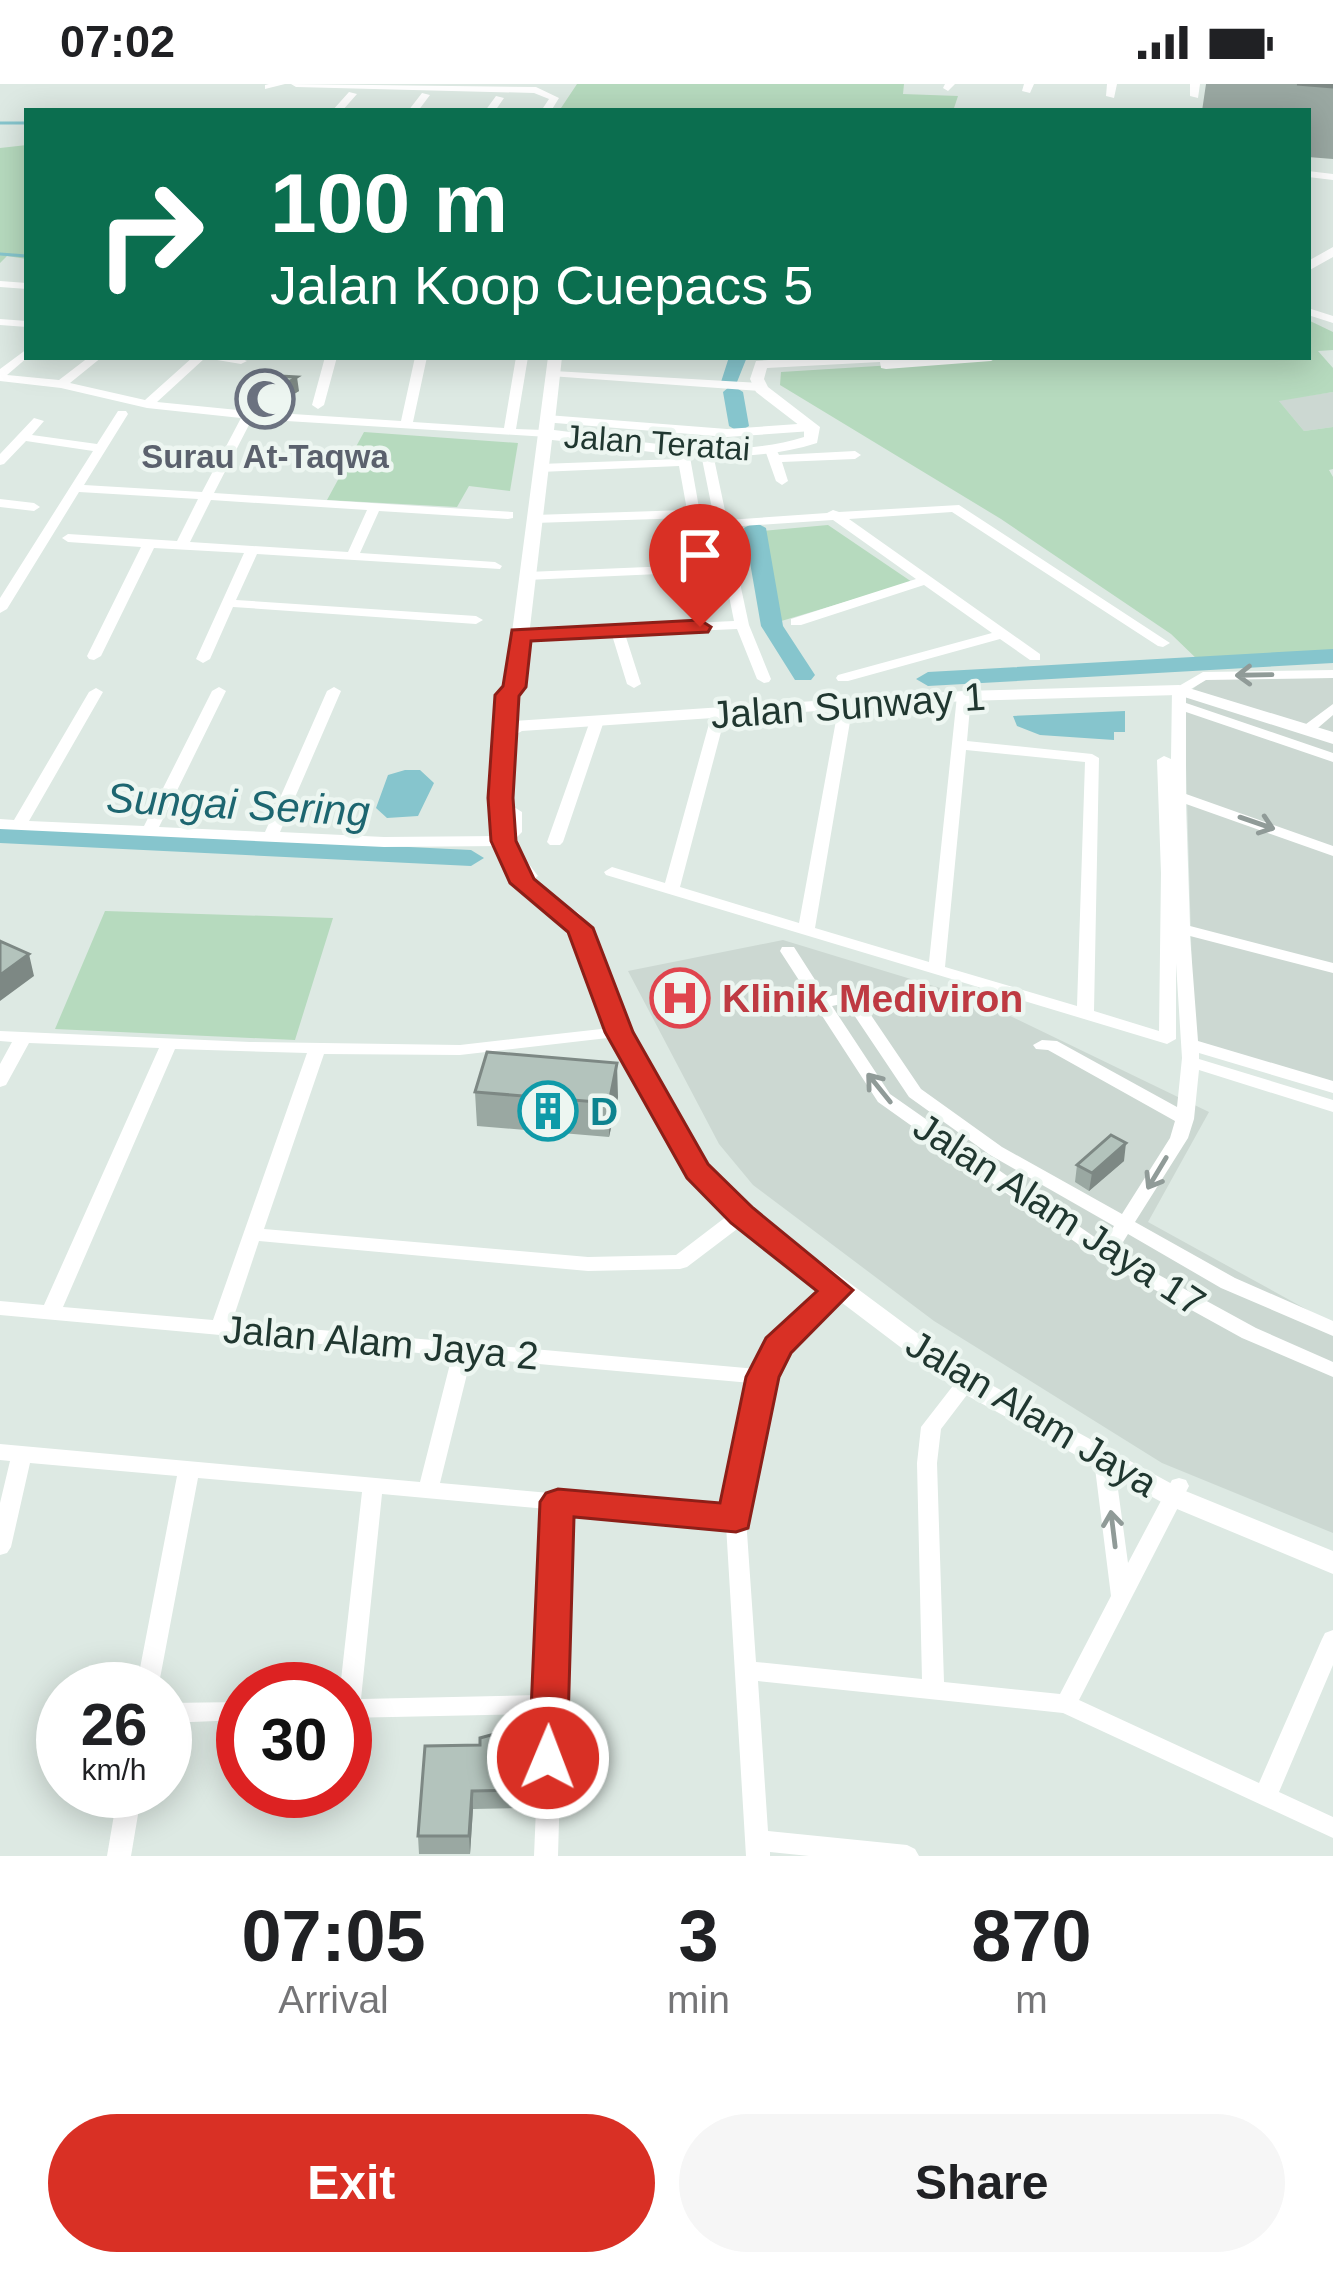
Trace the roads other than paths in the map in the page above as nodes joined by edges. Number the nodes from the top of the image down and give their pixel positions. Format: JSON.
{"nodes":[{"id":1,"x":296,"y":84,"type":"edge"},
{"id":2,"x":317,"y":84,"type":"edge"},
{"id":3,"x":352,"y":94,"type":"dead end"},
{"id":4,"x":425,"y":95,"type":"dead end"},
{"id":5,"x":499,"y":98,"type":"dead end"},
{"id":6,"x":340,"y":108,"type":"edge"},
{"id":7,"x":415,"y":108,"type":"edge"},
{"id":8,"x":492,"y":108,"type":"edge"},
{"id":9,"x":547,"y":108,"type":"edge"},
{"id":10,"x":21,"y":356,"type":"edge"},
{"id":11,"x":0,"y":359,"type":"edge"},
{"id":12,"x":92,"y":360,"type":"edge"},
{"id":13,"x":197,"y":360,"type":"edge"},
{"id":14,"x":233,"y":360,"type":"edge"},
{"id":15,"x":330,"y":360,"type":"edge"},
{"id":16,"x":420,"y":360,"type":"edge"},
{"id":17,"x":521,"y":360,"type":"edge"},
{"id":18,"x":832,"y":360,"type":"edge"},
{"id":19,"x":952,"y":360,"type":"edge"},
{"id":20,"x":241,"y":361,"type":"dead end"},
{"id":21,"x":761,"y":363,"type":"edge"},
{"id":22,"x":554,"y":365,"type":"edge"},
{"id":23,"x":0,"y":377,"type":"edge"},
{"id":24,"x":61,"y":384,"type":"junction"},
{"id":25,"x":760,"y":387,"type":"junction"},
{"id":26,"x":148,"y":404,"type":"junction"},
{"id":27,"x":318,"y":405,"type":"dead end"},
{"id":28,"x":122,"y":414,"type":"dead end"},
{"id":29,"x":248,"y":415,"type":"junction"},
{"id":30,"x":38,"y":421,"type":"dead end"},
{"id":31,"x":406,"y":426,"type":"junction"},
{"id":32,"x":546,"y":427,"type":"junction"},
{"id":33,"x":812,"y":427,"type":"junction"},
{"id":34,"x":509,"y":432,"type":"junction"},
{"id":35,"x":23,"y":436,"type":"junction"},
{"id":36,"x":101,"y":448,"type":"junction"},
{"id":37,"x":706,"y":449,"type":"junction"},
{"id":38,"x":683,"y":454,"type":"junction"},
{"id":39,"x":773,"y":454,"type":"junction"},
{"id":40,"x":855,"y":455,"type":"dead end"},
{"id":41,"x":0,"y":461,"type":"edge"},
{"id":42,"x":540,"y":468,"type":"junction"},
{"id":43,"x":782,"y":481,"type":"dead end"},
{"id":44,"x":75,"y":488,"type":"junction"},
{"id":45,"x":206,"y":496,"type":"junction"},
{"id":46,"x":913,"y":499,"type":"dead end"},
{"id":47,"x":0,"y":502,"type":"edge"},
{"id":48,"x":375,"y":506,"type":"junction"},
{"id":49,"x":34,"y":507,"type":"dead end"},
{"id":50,"x":782,"y":509,"type":"dead end"},
{"id":51,"x":508,"y":514,"type":"dead end"},
{"id":52,"x":694,"y":514,"type":"junction"},
{"id":53,"x":833,"y":514,"type":"junction"},
{"id":54,"x":533,"y":519,"type":"junction"},
{"id":55,"x":721,"y":524,"type":"junction"},
{"id":56,"x":68,"y":538,"type":"dead end"},
{"id":57,"x":149,"y":544,"type":"junction"},
{"id":58,"x":181,"y":546,"type":"junction"},
{"id":59,"x":252,"y":550,"type":"junction"},
{"id":60,"x":352,"y":557,"type":"junction"},
{"id":61,"x":495,"y":566,"type":"dead end"},
{"id":62,"x":730,"y":567,"type":"junction"},
{"id":63,"x":703,"y":568,"type":"junction"},
{"id":64,"x":527,"y":576,"type":"junction"},
{"id":65,"x":926,"y":580,"type":"junction"},
{"id":66,"x":228,"y":603,"type":"junction"},
{"id":67,"x":0,"y":609,"type":"edge"},
{"id":68,"x":476,"y":620,"type":"dead end"},
{"id":69,"x":796,"y":622,"type":"dead end"},
{"id":70,"x":742,"y":625,"type":"junction"},
{"id":71,"x":617,"y":631,"type":"junction"},
{"id":72,"x":1002,"y":634,"type":"junction"},
{"id":73,"x":520,"y":635,"type":"junction"},
{"id":74,"x":1163,"y":644,"type":"dead end"},
{"id":75,"x":94,"y":656,"type":"dead end"},
{"id":76,"x":1035,"y":657,"type":"dead end"},
{"id":77,"x":203,"y":658,"type":"dead end"},
{"id":78,"x":1333,"y":674,"type":"edge"},
{"id":79,"x":844,"y":678,"type":"dead end"},
{"id":80,"x":764,"y":679,"type":"dead end"},
{"id":81,"x":634,"y":684,"type":"dead end"},
{"id":82,"x":219,"y":691,"type":"dead end"},
{"id":83,"x":334,"y":691,"type":"dead end"},
{"id":84,"x":96,"y":692,"type":"dead end"},
{"id":85,"x":964,"y":696,"type":"junction"},
{"id":86,"x":1179,"y":697,"type":"junction"},
{"id":87,"x":846,"y":704,"type":"junction"},
{"id":88,"x":1333,"y":708,"type":"edge"},
{"id":89,"x":719,"y":713,"type":"junction"},
{"id":90,"x":597,"y":721,"type":"junction"},
{"id":91,"x":517,"y":726,"type":"junction"},
{"id":92,"x":1307,"y":730,"type":"junction"},
{"id":93,"x":1333,"y":738,"type":"edge"},
{"id":94,"x":959,"y":745,"type":"junction"},
{"id":95,"x":1333,"y":758,"type":"edge"},
{"id":96,"x":1164,"y":760,"type":"dead end"},
{"id":97,"x":1181,"y":797,"type":"junction"},
{"id":98,"x":513,"y":805,"type":"junction"},
{"id":99,"x":0,"y":824,"type":"edge"},
{"id":100,"x":19,"y":825,"type":"junction"},
{"id":101,"x":149,"y":831,"type":"junction"},
{"id":102,"x":270,"y":837,"type":"junction"},
{"id":103,"x":503,"y":841,"type":"junction"},
{"id":104,"x":555,"y":842,"type":"dead end"},
{"id":105,"x":1333,"y":851,"type":"edge"},
{"id":106,"x":612,"y":872,"type":"dead end"},
{"id":107,"x":530,"y":876,"type":"junction"},
{"id":108,"x":671,"y":890,"type":"junction"},
{"id":109,"x":1182,"y":929,"type":"junction"},
{"id":110,"x":806,"y":931,"type":"junction"},
{"id":111,"x":788,"y":951,"type":"dead end"},
{"id":112,"x":1333,"y":968,"type":"edge"},
{"id":113,"x":936,"y":970,"type":"junction"},
{"id":114,"x":820,"y":1003,"type":"junction"},
{"id":115,"x":1085,"y":1016,"type":"junction"},
{"id":116,"x":619,"y":1032,"type":"junction"},
{"id":117,"x":0,"y":1036,"type":"edge"},
{"id":118,"x":23,"y":1037,"type":"junction"},
{"id":119,"x":170,"y":1042,"type":"junction"},
{"id":120,"x":1042,"y":1045,"type":"dead end"},
{"id":121,"x":317,"y":1048,"type":"junction"},
{"id":122,"x":1188,"y":1053,"type":"junction"},
{"id":123,"x":0,"y":1081,"type":"edge"},
{"id":124,"x":1333,"y":1087,"type":"edge"},
{"id":125,"x":1333,"y":1106,"type":"edge"},
{"id":126,"x":1185,"y":1119,"type":"junction"},
{"id":127,"x":742,"y":1215,"type":"junction"},
{"id":128,"x":1126,"y":1225,"type":"junction"},
{"id":129,"x":251,"y":1234,"type":"junction"},
{"id":130,"x":1106,"y":1254,"type":"junction"},
{"id":131,"x":837,"y":1290,"type":"junction"},
{"id":132,"x":0,"y":1308,"type":"edge"},
{"id":133,"x":51,"y":1312,"type":"junction"},
{"id":134,"x":220,"y":1328,"type":"junction"},
{"id":135,"x":1333,"y":1329,"type":"edge"},
{"id":136,"x":463,"y":1350,"type":"junction"},
{"id":137,"x":1333,"y":1370,"type":"edge"},
{"id":138,"x":763,"y":1377,"type":"junction"},
{"id":139,"x":967,"y":1384,"type":"junction"},
{"id":140,"x":11,"y":1453,"type":"edge"},
{"id":141,"x":1104,"y":1460,"type":"junction"},
{"id":142,"x":189,"y":1469,"type":"junction"},
{"id":143,"x":373,"y":1486,"type":"junction"},
{"id":144,"x":428,"y":1491,"type":"junction"},
{"id":145,"x":1176,"y":1491,"type":"junction"},
{"id":146,"x":558,"y":1502,"type":"junction"},
{"id":147,"x":736,"y":1518,"type":"junction"},
{"id":148,"x":0,"y":1546,"type":"edge"},
{"id":149,"x":1333,"y":1551,"type":"edge"},
{"id":150,"x":1333,"y":1563,"type":"edge"},
{"id":151,"x":1122,"y":1597,"type":"junction"},
{"id":152,"x":1333,"y":1639,"type":"edge"},
{"id":153,"x":152,"y":1662,"type":"edge"},
{"id":154,"x":352,"y":1662,"type":"edge"},
{"id":155,"x":745,"y":1670,"type":"junction"},
{"id":156,"x":933,"y":1688,"type":"junction"},
{"id":157,"x":549,"y":1704,"type":"junction"},
{"id":158,"x":1066,"y":1704,"type":"junction"},
{"id":159,"x":372,"y":1708,"type":"edge"},
{"id":160,"x":1265,"y":1797,"type":"junction"},
{"id":161,"x":125,"y":1818,"type":"edge"},
{"id":162,"x":1333,"y":1828,"type":"edge"},
{"id":163,"x":757,"y":1848,"type":"edge"},
{"id":164,"x":119,"y":1856,"type":"edge"},
{"id":165,"x":546,"y":1856,"type":"edge"},
{"id":166,"x":908,"y":1856,"type":"edge"}],
"edges":[{"from":1,"to":2,"type":"street"},
{"from":2,"to":9,"type":"street"},
{"from":3,"to":6,"type":"street"},
{"from":4,"to":7,"type":"street"},
{"from":5,"to":8,"type":"street"},
{"from":10,"to":11,"type":"street"},
{"from":10,"to":23,"type":"street"},
{"from":12,"to":24,"type":"street"},
{"from":13,"to":26,"type":"street"},
{"from":14,"to":20,"type":"street"},
{"from":15,"to":27,"type":"street"},
{"from":16,"to":31,"type":"street"},
{"from":17,"to":34,"type":"street"},
{"from":18,"to":21,"type":"street"},
{"from":19,"to":21,"type":"street"},
{"from":21,"to":25,"type":"street","name":"Jalan Teratai"},
{"from":22,"to":25,"type":"street"},
{"from":22,"to":32,"type":"street"},
{"from":23,"to":24,"type":"street"},
{"from":24,"to":26,"type":"street"},
{"from":25,"to":33,"type":"street","name":"Jalan Teratai"},
{"from":26,"to":29,"type":"street"},
{"from":28,"to":36,"type":"street"},
{"from":29,"to":31,"type":"street"},
{"from":29,"to":45,"type":"street"},
{"from":30,"to":35,"type":"street"},
{"from":31,"to":34,"type":"street"},
{"from":32,"to":33,"type":"street"},
{"from":32,"to":34,"type":"street"},
{"from":32,"to":38,"type":"street","name":"Jalan Teratai"},
{"from":32,"to":42,"type":"street"},
{"from":33,"to":39,"type":"street","name":"Jalan Teratai"},
{"from":35,"to":36,"type":"street"},
{"from":35,"to":41,"type":"street"},
{"from":36,"to":44,"type":"street"},
{"from":37,"to":38,"type":"street","name":"Jalan Teratai"},
{"from":37,"to":39,"type":"street","name":"Jalan Teratai"},
{"from":37,"to":55,"type":"street"},
{"from":38,"to":42,"type":"street"},
{"from":38,"to":52,"type":"street"},
{"from":39,"to":40,"type":"street"},
{"from":39,"to":43,"type":"street"},
{"from":42,"to":54,"type":"street"},
{"from":44,"to":45,"type":"street"},
{"from":44,"to":67,"type":"street"},
{"from":45,"to":48,"type":"street"},
{"from":45,"to":58,"type":"street"},
{"from":46,"to":50,"type":"street"},
{"from":47,"to":49,"type":"street"},
{"from":48,"to":51,"type":"street"},
{"from":48,"to":60,"type":"street"},
{"from":52,"to":54,"type":"street"},
{"from":52,"to":63,"type":"street"},
{"from":53,"to":55,"type":"street"},
{"from":53,"to":65,"type":"street"},
{"from":53,"to":74,"type":"street"},
{"from":54,"to":64,"type":"street"},
{"from":55,"to":62,"type":"street"},
{"from":56,"to":57,"type":"street"},
{"from":57,"to":58,"type":"street"},
{"from":57,"to":75,"type":"street"},
{"from":58,"to":59,"type":"street"},
{"from":59,"to":60,"type":"street"},
{"from":59,"to":66,"type":"street"},
{"from":60,"to":61,"type":"street"},
{"from":62,"to":63,"type":"street"},
{"from":62,"to":70,"type":"street"},
{"from":63,"to":64,"type":"street"},
{"from":64,"to":73,"type":"street"},
{"from":65,"to":69,"type":"street"},
{"from":65,"to":72,"type":"street"},
{"from":66,"to":68,"type":"street"},
{"from":66,"to":77,"type":"street"},
{"from":70,"to":71,"type":"street"},
{"from":70,"to":80,"type":"street"},
{"from":71,"to":73,"type":"street"},
{"from":71,"to":81,"type":"street"},
{"from":72,"to":76,"type":"street"},
{"from":72,"to":79,"type":"street"},
{"from":73,"to":91,"type":"street"},
{"from":78,"to":86,"type":"street","one_way":true},
{"from":82,"to":101,"type":"street"},
{"from":83,"to":102,"type":"street"},
{"from":84,"to":100,"type":"street"},
{"from":85,"to":86,"type":"street","name":"Jalan Sunway 1"},
{"from":85,"to":87,"type":"street","name":"Jalan Sunway 1"},
{"from":85,"to":94,"type":"street"},
{"from":86,"to":92,"type":"street","name":"Jalan Sunway 1"},
{"from":86,"to":95,"type":"street"},
{"from":86,"to":97,"type":"street"},
{"from":87,"to":89,"type":"street","name":"Jalan Sunway 1"},
{"from":87,"to":110,"type":"street"},
{"from":88,"to":92,"type":"street"},
{"from":89,"to":90,"type":"street","name":"Jalan Sunway 1"},
{"from":89,"to":108,"type":"street"},
{"from":90,"to":91,"type":"street","name":"Jalan Sunway 1"},
{"from":90,"to":104,"type":"street"},
{"from":91,"to":98,"type":"street"},
{"from":91,"to":103,"type":"street","name":"Jalan Alam Jaya"},
{"from":92,"to":93,"type":"street","name":"Jalan Sunway 1"},
{"from":94,"to":113,"type":"street"},
{"from":94,"to":115,"type":"street"},
{"from":96,"to":115,"type":"street"},
{"from":97,"to":105,"type":"street","one_way":true},
{"from":97,"to":109,"type":"street"},
{"from":98,"to":103,"type":"street"},
{"from":98,"to":107,"type":"street"},
{"from":99,"to":100,"type":"street"},
{"from":100,"to":101,"type":"street"},
{"from":101,"to":102,"type":"street"},
{"from":102,"to":103,"type":"street"},
{"from":103,"to":107,"type":"street"},
{"from":103,"to":116,"type":"street","name":"Jalan Alam Jaya"},
{"from":106,"to":108,"type":"street"},
{"from":107,"to":145,"type":"street","name":"Jalan Alam Jaya"},
{"from":108,"to":110,"type":"street"},
{"from":109,"to":112,"type":"street"},
{"from":109,"to":122,"type":"street"},
{"from":110,"to":113,"type":"street"},
{"from":111,"to":114,"type":"street","name":"Jalan Alam Jaya 17"},
{"from":113,"to":115,"type":"street"},
{"from":114,"to":128,"type":"street"},
{"from":130,"to":114,"type":"street","name":"Jalan Alam Jaya 17","one_way":true},
{"from":116,"to":121,"type":"street"},
{"from":116,"to":127,"type":"street","name":"Jalan Alam Jaya"},
{"from":117,"to":118,"type":"street"},
{"from":118,"to":119,"type":"street"},
{"from":118,"to":123,"type":"street"},
{"from":119,"to":121,"type":"street"},
{"from":119,"to":133,"type":"street"},
{"from":120,"to":126,"type":"street"},
{"from":121,"to":129,"type":"street"},
{"from":122,"to":124,"type":"street"},
{"from":122,"to":125,"type":"street"},
{"from":122,"to":126,"type":"street"},
{"from":126,"to":128,"type":"street","one_way":true},
{"from":127,"to":129,"type":"street"},
{"from":127,"to":131,"type":"street","name":"Jalan Alam Jaya"},
{"from":128,"to":130,"type":"street"},
{"from":128,"to":135,"type":"street"},
{"from":129,"to":134,"type":"street"},
{"from":130,"to":137,"type":"street","name":"Jalan Alam Jaya 17"},
{"from":131,"to":138,"type":"street"},
{"from":131,"to":139,"type":"street","name":"Jalan Alam Jaya"},
{"from":132,"to":133,"type":"street","name":"Jalan Alam Jaya 2"},
{"from":133,"to":134,"type":"street","name":"Jalan Alam Jaya 2"},
{"from":134,"to":136,"type":"street","name":"Jalan Alam Jaya 2"},
{"from":136,"to":138,"type":"street","name":"Jalan Alam Jaya 2"},
{"from":136,"to":144,"type":"street"},
{"from":138,"to":147,"type":"street"},
{"from":139,"to":141,"type":"street","name":"Jalan Alam Jaya"},
{"from":139,"to":156,"type":"street"},
{"from":140,"to":142,"type":"street"},
{"from":140,"to":148,"type":"street"},
{"from":141,"to":145,"type":"street","name":"Jalan Alam Jaya"},
{"from":151,"to":141,"type":"street","one_way":true},
{"from":142,"to":143,"type":"street"},
{"from":142,"to":153,"type":"street"},
{"from":143,"to":144,"type":"street"},
{"from":143,"to":154,"type":"street"},
{"from":144,"to":146,"type":"street"},
{"from":145,"to":149,"type":"street","name":"Jalan Alam Jaya"},
{"from":145,"to":150,"type":"street","name":"Jalan Alam Jaya"},
{"from":145,"to":151,"type":"street"},
{"from":146,"to":147,"type":"street"},
{"from":146,"to":157,"type":"street"},
{"from":147,"to":155,"type":"street"},
{"from":151,"to":158,"type":"street"},
{"from":152,"to":160,"type":"street"},
{"from":155,"to":156,"type":"street"},
{"from":155,"to":163,"type":"street"},
{"from":156,"to":158,"type":"street"},
{"from":157,"to":159,"type":"street"},
{"from":157,"to":165,"type":"street"},
{"from":158,"to":160,"type":"street"},
{"from":160,"to":162,"type":"street"},
{"from":161,"to":164,"type":"street"},
{"from":163,"to":166,"type":"street"}]}
